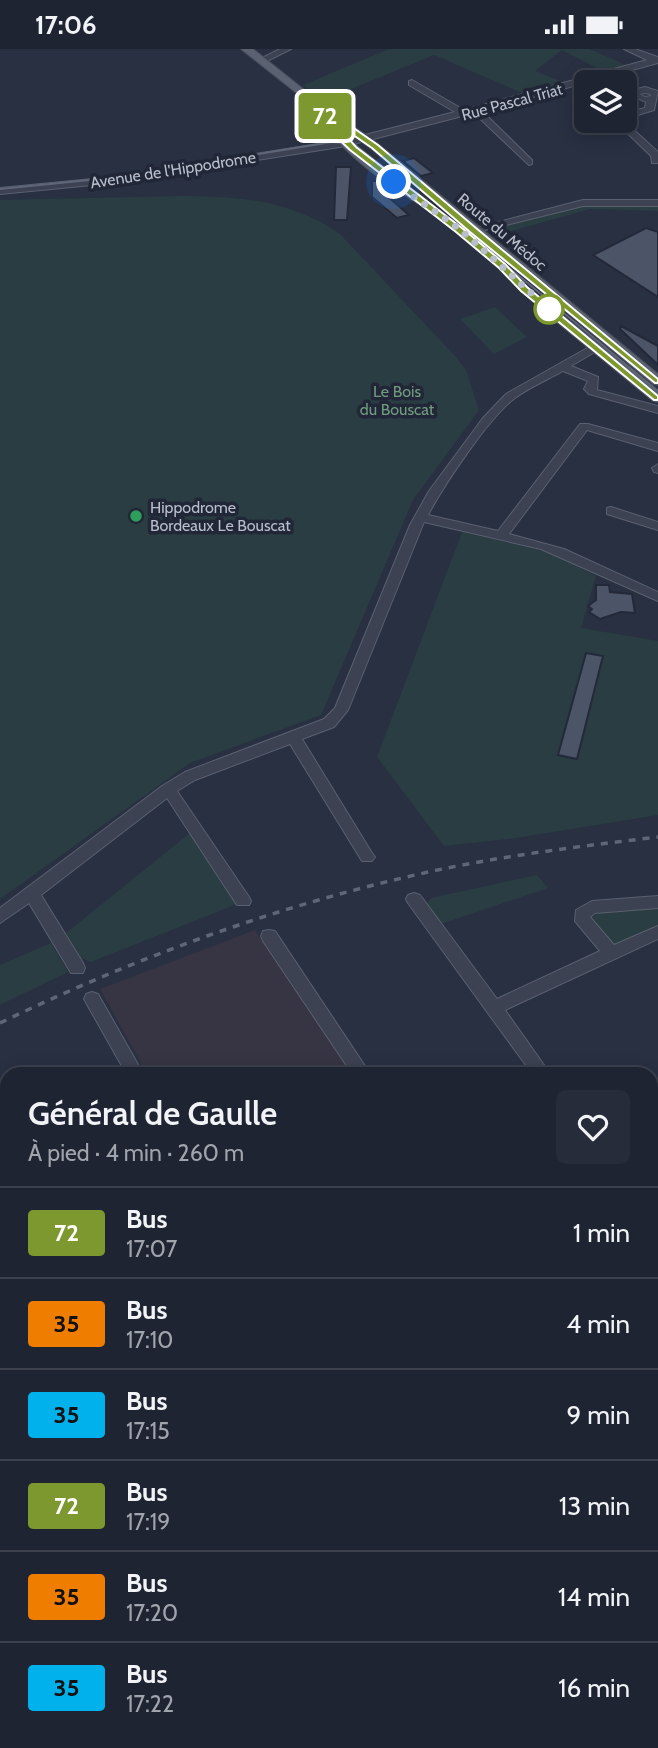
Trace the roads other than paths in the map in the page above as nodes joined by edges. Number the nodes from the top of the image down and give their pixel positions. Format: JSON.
{"nodes":[{"id":1,"x":246,"y":49,"type":"edge"},
{"id":2,"x":287,"y":49,"type":"edge"},
{"id":3,"x":628,"y":49,"type":"edge"},
{"id":4,"x":262,"y":60,"type":"junction"},
{"id":5,"x":656,"y":60,"type":"edge"},
{"id":6,"x":412,"y":83,"type":"dead end"},
{"id":7,"x":570,"y":86,"type":"junction"},
{"id":8,"x":574,"y":88,"type":"edge"},
{"id":9,"x":652,"y":99,"type":"dead end"},
{"id":10,"x":477,"y":111,"type":"junction"},
{"id":11,"x":637,"y":113,"type":"edge"},
{"id":12,"x":464,"y":114,"type":"junction"},
{"id":13,"x":325,"y":115,"type":"junction"},
{"id":14,"x":632,"y":133,"type":"edge"},
{"id":15,"x":365,"y":138,"type":"junction"},
{"id":16,"x":342,"y":139,"type":"junction"},
{"id":17,"x":655,"y":161,"type":"dead end"},
{"id":18,"x":529,"y":162,"type":"dead end"},
{"id":19,"x":118,"y":176,"type":"junction"},
{"id":20,"x":0,"y":185,"type":"edge"},
{"id":21,"x":0,"y":191,"type":"edge"},
{"id":22,"x":658,"y":203,"type":"edge"},
{"id":23,"x":473,"y":230,"type":"junction"},
{"id":24,"x":609,"y":340,"type":"junction"},
{"id":25,"x":597,"y":349,"type":"junction"},
{"id":26,"x":563,"y":367,"type":"junction"},
{"id":27,"x":658,"y":381,"type":"edge"},
{"id":28,"x":658,"y":398,"type":"edge"},
{"id":29,"x":658,"y":410,"type":"edge"},
{"id":30,"x":658,"y":447,"type":"edge"},
{"id":31,"x":611,"y":511,"type":"dead end"},
{"id":32,"x":421,"y":517,"type":"junction"},
{"id":33,"x":658,"y":526,"type":"edge"},
{"id":34,"x":502,"y":534,"type":"junction"},
{"id":35,"x":621,"y":581,"type":"junction"},
{"id":36,"x":658,"y":591,"type":"edge"},
{"id":37,"x":658,"y":597,"type":"edge"},
{"id":38,"x":293,"y":737,"type":"junction"},
{"id":39,"x":167,"y":790,"type":"junction"},
{"id":40,"x":367,"y":857,"type":"dead end"},
{"id":41,"x":33,"y":894,"type":"junction"},
{"id":42,"x":414,"y":899,"type":"dead end"},
{"id":43,"x":243,"y":901,"type":"dead end"},
{"id":44,"x":658,"y":902,"type":"edge"},
{"id":45,"x":0,"y":918,"type":"edge"},
{"id":46,"x":658,"y":932,"type":"edge"},
{"id":47,"x":269,"y":936,"type":"dead end"},
{"id":48,"x":611,"y":953,"type":"junction"},
{"id":49,"x":77,"y":968,"type":"dead end"},
{"id":50,"x":93,"y":999,"type":"dead end"},
{"id":51,"x":493,"y":1008,"type":"junction"},
{"id":52,"x":131,"y":1067,"type":"edge"},
{"id":53,"x":358,"y":1067,"type":"edge"},
{"id":54,"x":537,"y":1067,"type":"edge"}],
"edges":[{"from":1,"to":4,"type":"main road","name":"Route du Médoc"},
{"from":2,"to":4,"type":"street"},
{"from":3,"to":5,"type":"street"},
{"from":4,"to":13,"type":"main road","name":"Route du Médoc"},
{"from":5,"to":7,"type":"street","name":"Rue Pascal Triat"},
{"from":6,"to":12,"type":"street"},
{"from":7,"to":8,"type":"street"},
{"from":7,"to":10,"type":"street","name":"Rue Pascal Triat"},
{"from":9,"to":11,"type":"street"},
{"from":10,"to":12,"type":"street","name":"Rue Pascal Triat"},
{"from":10,"to":18,"type":"street"},
{"from":12,"to":15,"type":"street","name":"Rue Pascal Triat"},
{"from":13,"to":15,"type":"main road","name":"Route du Médoc"},
{"from":13,"to":16,"type":"main road","name":"Route du Médoc"},
{"from":14,"to":17,"type":"street"},
{"from":15,"to":16,"type":"street","name":"Rue Pascal Triat"},
{"from":15,"to":23,"type":"main road","name":"Route du Médoc"},
{"from":16,"to":19,"type":"street","name":"Avenue de l'Hippodrome"},
{"from":16,"to":25,"type":"main road","name":"Route du Médoc"},
{"from":19,"to":20,"type":"street","name":"Avenue de l'Hippodrome"},
{"from":19,"to":21,"type":"street","name":"Avenue de l'Hippodrome"},
{"from":22,"to":23,"type":"street"},
{"from":23,"to":24,"type":"main road","name":"Route du Médoc"},
{"from":24,"to":25,"type":"street"},
{"from":24,"to":27,"type":"main road","name":"Route du Médoc"},
{"from":25,"to":26,"type":"street"},
{"from":25,"to":28,"type":"main road","name":"Route du Médoc"},
{"from":26,"to":29,"type":"street"},
{"from":26,"to":32,"type":"street"},
{"from":30,"to":34,"type":"street"},
{"from":31,"to":33,"type":"street"},
{"from":32,"to":34,"type":"street"},
{"from":32,"to":38,"type":"street"},
{"from":34,"to":35,"type":"street"},
{"from":35,"to":36,"type":"street"},
{"from":35,"to":37,"type":"street"},
{"from":38,"to":39,"type":"street"},
{"from":38,"to":40,"type":"street"},
{"from":39,"to":41,"type":"street"},
{"from":39,"to":43,"type":"street"},
{"from":41,"to":45,"type":"street"},
{"from":41,"to":49,"type":"street"},
{"from":42,"to":51,"type":"street"},
{"from":44,"to":48,"type":"street"},
{"from":46,"to":48,"type":"street"},
{"from":47,"to":53,"type":"street"},
{"from":48,"to":51,"type":"street"},
{"from":50,"to":52,"type":"street"},
{"from":51,"to":54,"type":"street"}]}
